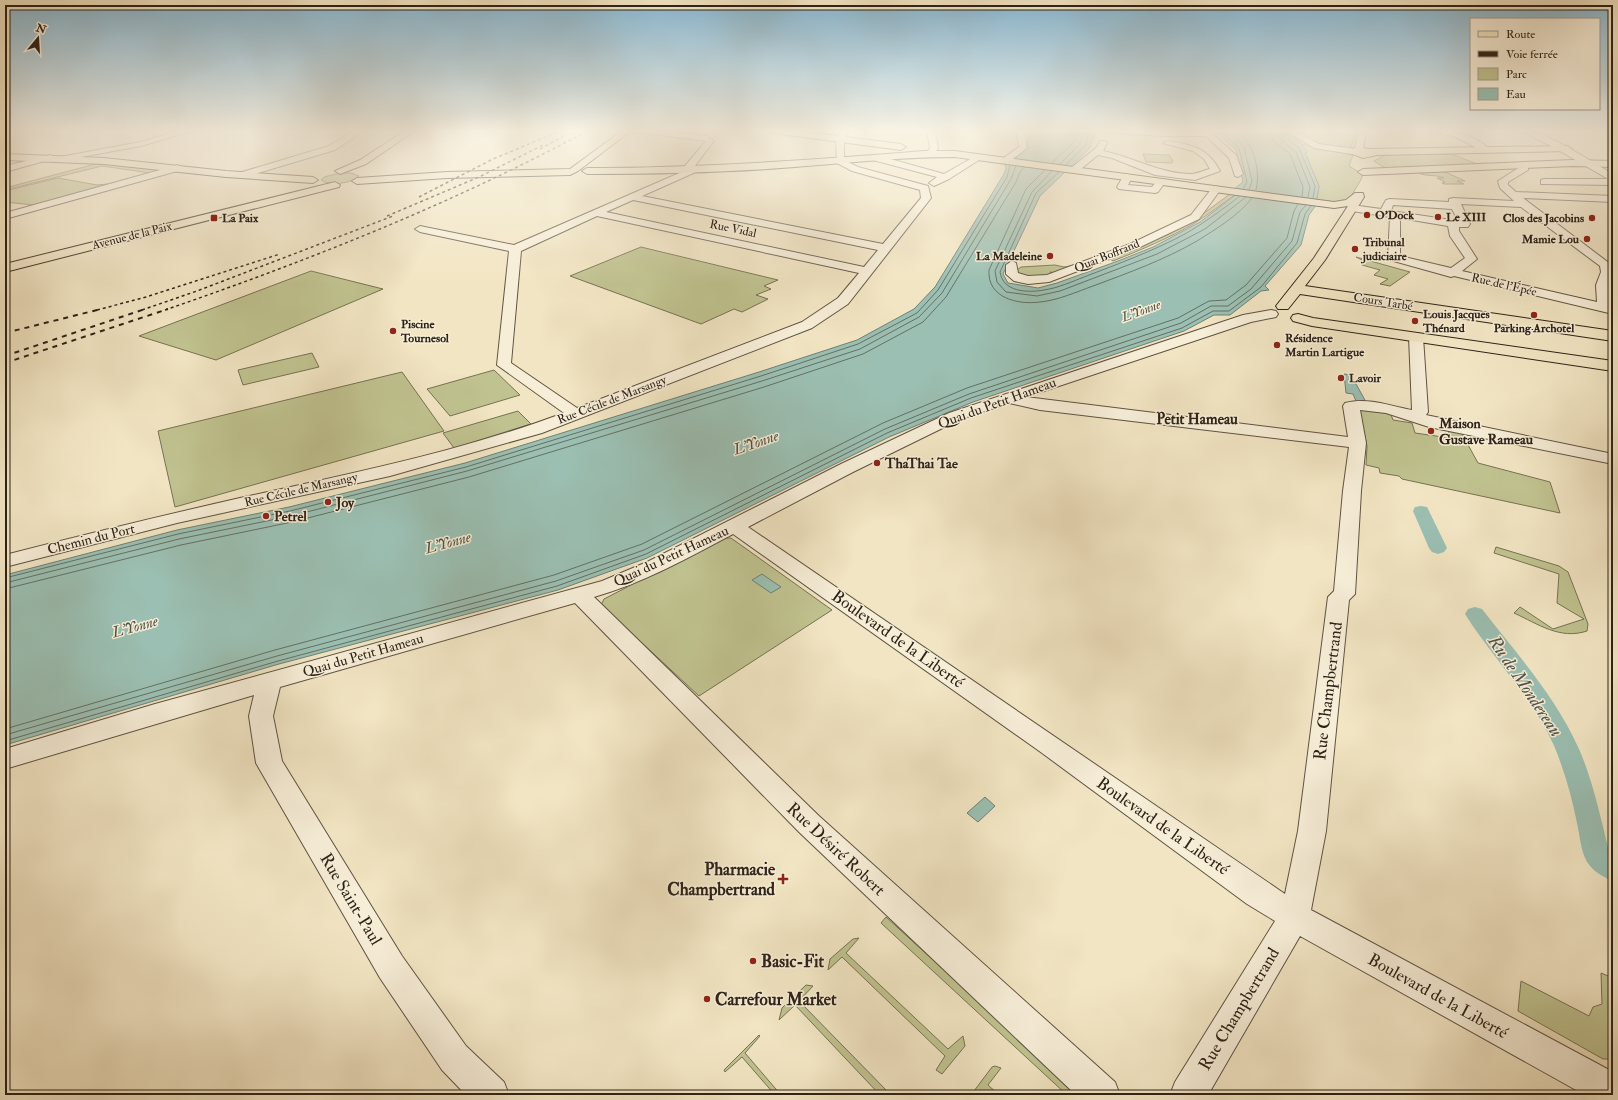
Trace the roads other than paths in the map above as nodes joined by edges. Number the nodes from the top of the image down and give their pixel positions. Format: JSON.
{"nodes":[{"id":1,"x":130,"y":181,"type":"edge"},
{"id":2,"x":318,"y":181,"type":"edge"},
{"id":3,"x":347,"y":181,"type":"edge"},
{"id":4,"x":665,"y":181,"type":"edge"},
{"id":5,"x":900,"y":181,"type":"edge"},
{"id":6,"x":938,"y":181,"type":"edge"},
{"id":7,"x":1125,"y":181,"type":"edge"},
{"id":8,"x":1142,"y":181,"type":"edge"},
{"id":9,"x":1193,"y":181,"type":"edge"},
{"id":10,"x":1196,"y":181,"type":"edge"},
{"id":11,"x":1366,"y":181,"type":"edge"},
{"id":12,"x":1504,"y":181,"type":"edge"},
{"id":13,"x":1544,"y":182,"type":"dead end"},
{"id":14,"x":1613,"y":182,"type":"edge"},
{"id":15,"x":1158,"y":186,"type":"junction"},
{"id":16,"x":925,"y":188,"type":"junction"},
{"id":17,"x":1216,"y":189,"type":"junction"},
{"id":18,"x":1363,"y":189,"type":"junction"},
{"id":19,"x":1512,"y":195,"type":"junction"},
{"id":20,"x":632,"y":197,"type":"junction"},
{"id":21,"x":279,"y":198,"type":"junction"},
{"id":22,"x":1613,"y":199,"type":"edge"},
{"id":23,"x":1524,"y":204,"type":"junction"},
{"id":24,"x":1331,"y":205,"type":"junction"},
{"id":25,"x":1457,"y":206,"type":"junction"},
{"id":26,"x":1352,"y":208,"type":"junction"},
{"id":27,"x":595,"y":213,"type":"junction"},
{"id":28,"x":1390,"y":214,"type":"junction"},
{"id":29,"x":5,"y":216,"type":"edge"},
{"id":30,"x":1458,"y":225,"type":"junction"},
{"id":31,"x":776,"y":226,"type":"junction"},
{"id":32,"x":1340,"y":226,"type":"junction"},
{"id":33,"x":420,"y":229,"type":"dead end"},
{"id":34,"x":740,"y":244,"type":"junction"},
{"id":35,"x":887,"y":248,"type":"junction"},
{"id":36,"x":515,"y":249,"type":"junction"},
{"id":37,"x":1012,"y":265,"type":"dead end"},
{"id":38,"x":5,"y":268,"type":"edge"},
{"id":39,"x":866,"y":272,"type":"junction"},
{"id":40,"x":1610,"y":272,"type":"edge"},
{"id":41,"x":1452,"y":273,"type":"junction"},
{"id":42,"x":1296,"y":289,"type":"junction"},
{"id":43,"x":1608,"y":309,"type":"edge"},
{"id":44,"x":1277,"y":310,"type":"junction"},
{"id":45,"x":1613,"y":336,"type":"edge"},
{"id":46,"x":1416,"y":337,"type":"junction"},
{"id":47,"x":1613,"y":366,"type":"edge"},
{"id":48,"x":1007,"y":398,"type":"junction"},
{"id":49,"x":576,"y":414,"type":"junction"},
{"id":50,"x":1413,"y":416,"type":"junction"},
{"id":51,"x":1358,"y":443,"type":"junction"},
{"id":52,"x":1613,"y":459,"type":"edge"},
{"id":53,"x":176,"y":518,"type":"joint"},
{"id":54,"x":734,"y":526,"type":"junction"},
{"id":55,"x":5,"y":561,"type":"edge"},
{"id":56,"x":578,"y":595,"type":"junction"},
{"id":57,"x":270,"y":681,"type":"junction"},
{"id":58,"x":5,"y":759,"type":"edge"},
{"id":59,"x":1295,"y":916,"type":"junction"},
{"id":60,"x":1613,"y":1092,"type":"edge"},
{"id":61,"x":491,"y":1095,"type":"edge"},
{"id":62,"x":1102,"y":1095,"type":"edge"},
{"id":63,"x":1188,"y":1095,"type":"edge"}],
"edges":[{"from":1,"to":29,"type":"street"},
{"from":2,"to":21,"type":"main road"},
{"from":3,"to":21,"type":"main road"},
{"from":4,"to":20,"type":"street"},
{"from":5,"to":16,"type":"street"},
{"from":6,"to":16,"type":"street"},
{"from":7,"to":15,"type":"street"},
{"from":8,"to":15,"type":"main road"},
{"from":9,"to":15,"type":"main road"},
{"from":10,"to":17,"type":"main road"},
{"from":11,"to":18,"type":"main road"},
{"from":12,"to":19,"type":"street"},
{"from":13,"to":14,"type":"street"},
{"from":16,"to":35,"type":"street","name":"Rue Cécile de Marsangy"},
{"from":17,"to":24,"type":"main road"},
{"from":17,"to":37,"type":"street","name":"Quai Boffrand"},
{"from":18,"to":24,"type":"main road"},
{"from":18,"to":26,"type":"main road"},
{"from":19,"to":22,"type":"street"},
{"from":19,"to":23,"type":"street"},
{"from":20,"to":27,"type":"street"},
{"from":20,"to":31,"type":"street"},
{"from":21,"to":38,"type":"main road","name":"Avenue de la Paix"},
{"from":23,"to":25,"type":"street"},
{"from":23,"to":40,"type":"street"},
{"from":24,"to":32,"type":"main road"},
{"from":25,"to":28,"type":"street"},
{"from":25,"to":30,"type":"street"},
{"from":26,"to":28,"type":"street"},
{"from":26,"to":32,"type":"main road"},
{"from":27,"to":34,"type":"street","name":"Rue Vidal"},
{"from":27,"to":36,"type":"street"},
{"from":28,"to":30,"type":"street"},
{"from":28,"to":41,"type":"street","name":"Rue de l'Épée"},
{"from":30,"to":41,"type":"street"},
{"from":31,"to":34,"type":"street"},
{"from":31,"to":35,"type":"street"},
{"from":32,"to":42,"type":"main road"},
{"from":33,"to":36,"type":"street"},
{"from":34,"to":39,"type":"street","name":"Rue Vidal"},
{"from":35,"to":39,"type":"street","name":"Rue Cécile de Marsangy"},
{"from":36,"to":49,"type":"street"},
{"from":39,"to":49,"type":"street","name":"Rue Cécile de Marsangy"},
{"from":40,"to":43,"type":"street"},
{"from":41,"to":43,"type":"street","name":"Rue de l'Épée"},
{"from":42,"to":44,"type":"main road"},
{"from":42,"to":45,"type":"main road","name":"Cours Tarbé"},
{"from":44,"to":46,"type":"main road"},
{"from":44,"to":48,"type":"street","name":"Quai du Petit Hameau"},
{"from":46,"to":47,"type":"main road"},
{"from":46,"to":50,"type":"street"},
{"from":48,"to":51,"type":"street"},
{"from":48,"to":54,"type":"street","name":"Quai du Petit Hameau"},
{"from":49,"to":53,"type":"street","name":"Rue Cécile de Marsangy"},
{"from":50,"to":51,"type":"street","name":"Rue Champbertrand"},
{"from":50,"to":52,"type":"street","name":"Rue Champbertrand"},
{"from":51,"to":59,"type":"street","name":"Rue Champbertrand"},
{"from":53,"to":55,"type":"street","name":"Chemin du Port"},
{"from":54,"to":56,"type":"street","name":"Quai du Petit Hameau"},
{"from":54,"to":59,"type":"street","name":"Boulevard de la Liberté"},
{"from":56,"to":57,"type":"street","name":"Quai du Petit Hameau"},
{"from":56,"to":62,"type":"street","name":"Rue Désiré Robert"},
{"from":57,"to":58,"type":"street","name":"Quai du Petit Hameau"},
{"from":57,"to":61,"type":"street","name":"Rue Saint-Paul"},
{"from":59,"to":60,"type":"street","name":"Boulevard de la Liberté"},
{"from":59,"to":63,"type":"street","name":"Rue Champbertrand"}]}
